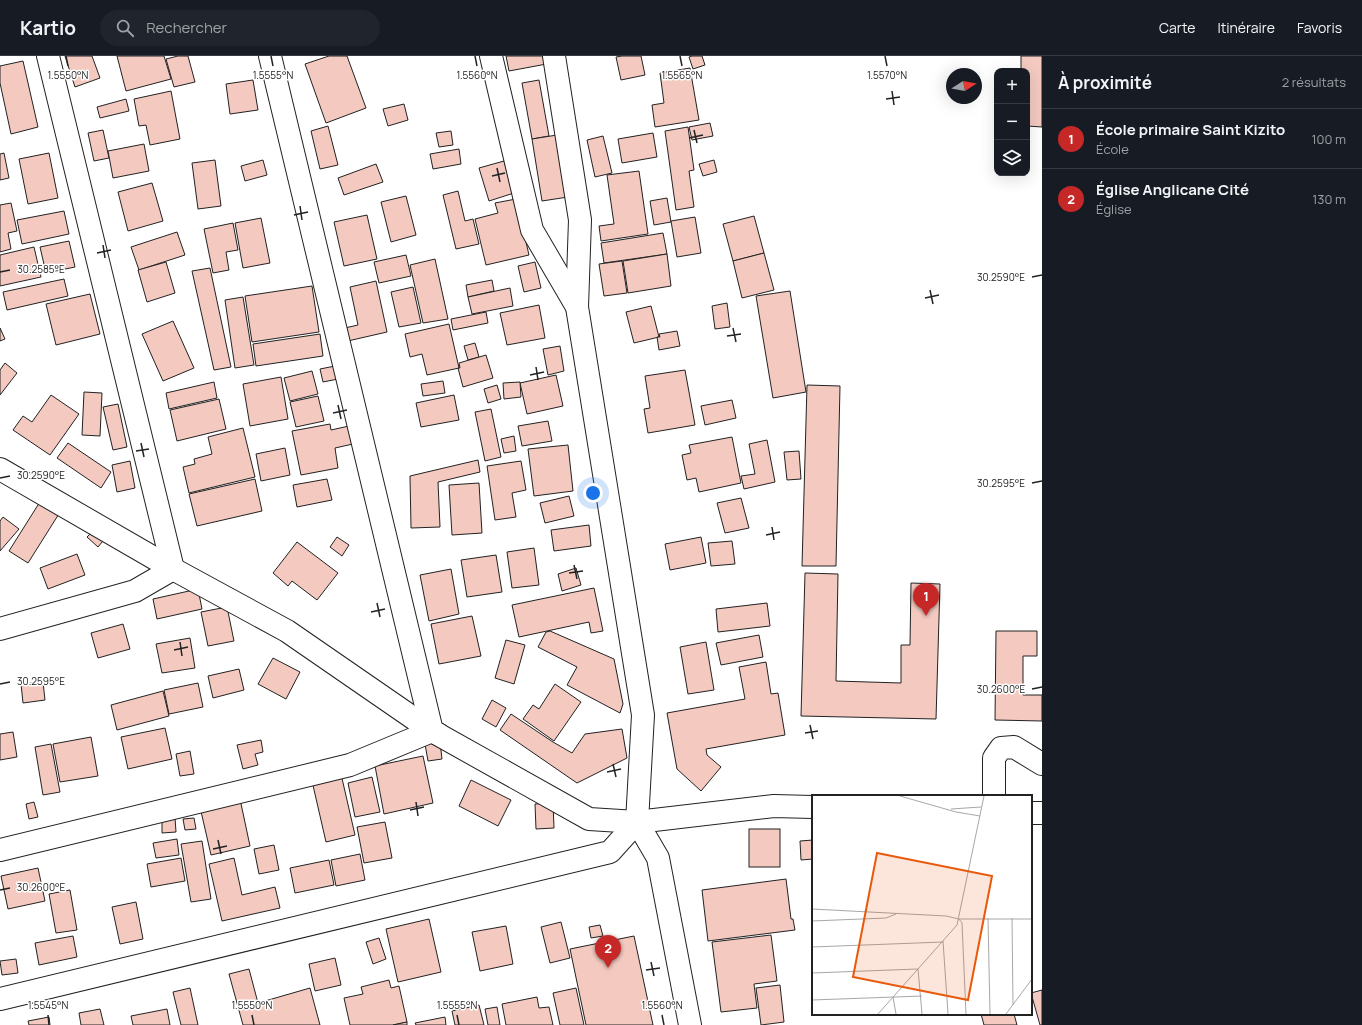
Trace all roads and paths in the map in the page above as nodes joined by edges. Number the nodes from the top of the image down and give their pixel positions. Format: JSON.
{"nodes":[{"id":1,"x":48,"y":56,"type":"edge"},
{"id":2,"x":270,"y":56,"type":"edge"},
{"id":3,"x":491,"y":56,"type":"edge"},
{"id":4,"x":554,"y":56,"type":"edge"},
{"id":5,"x":577,"y":307,"type":"junction"},
{"id":6,"x":0,"y":469,"type":"edge"},
{"id":7,"x":173,"y":569,"type":"junction"},
{"id":8,"x":0,"y":629,"type":"edge"},
{"id":9,"x":432,"y":731,"type":"junction"},
{"id":10,"x":1042,"y":764,"type":"edge"},
{"id":11,"x":994,"y":795,"type":"edge"},
{"id":12,"x":812,"y":807,"type":"edge"},
{"id":13,"x":1032,"y":813,"type":"edge"},
{"id":14,"x":1042,"y":814,"type":"edge"},
{"id":15,"x":637,"y":822,"type":"junction"},
{"id":16,"x":0,"y":850,"type":"edge"},
{"id":17,"x":0,"y":999,"type":"edge"},
{"id":18,"x":690,"y":1025,"type":"edge"}],
"edges":[{"from":1,"to":7,"type":"street"},
{"from":2,"to":9,"type":"street"},
{"from":3,"to":5,"type":"street"},
{"from":4,"to":5,"type":"street"},
{"from":5,"to":15,"type":"street"},
{"from":6,"to":7,"type":"street"},
{"from":7,"to":8,"type":"street"},
{"from":7,"to":9,"type":"street"},
{"from":9,"to":15,"type":"street"},
{"from":9,"to":16,"type":"street"},
{"from":10,"to":11,"type":"street"},
{"from":12,"to":15,"type":"street"},
{"from":13,"to":14,"type":"street"},
{"from":15,"to":17,"type":"street"},
{"from":15,"to":18,"type":"street"}]}
